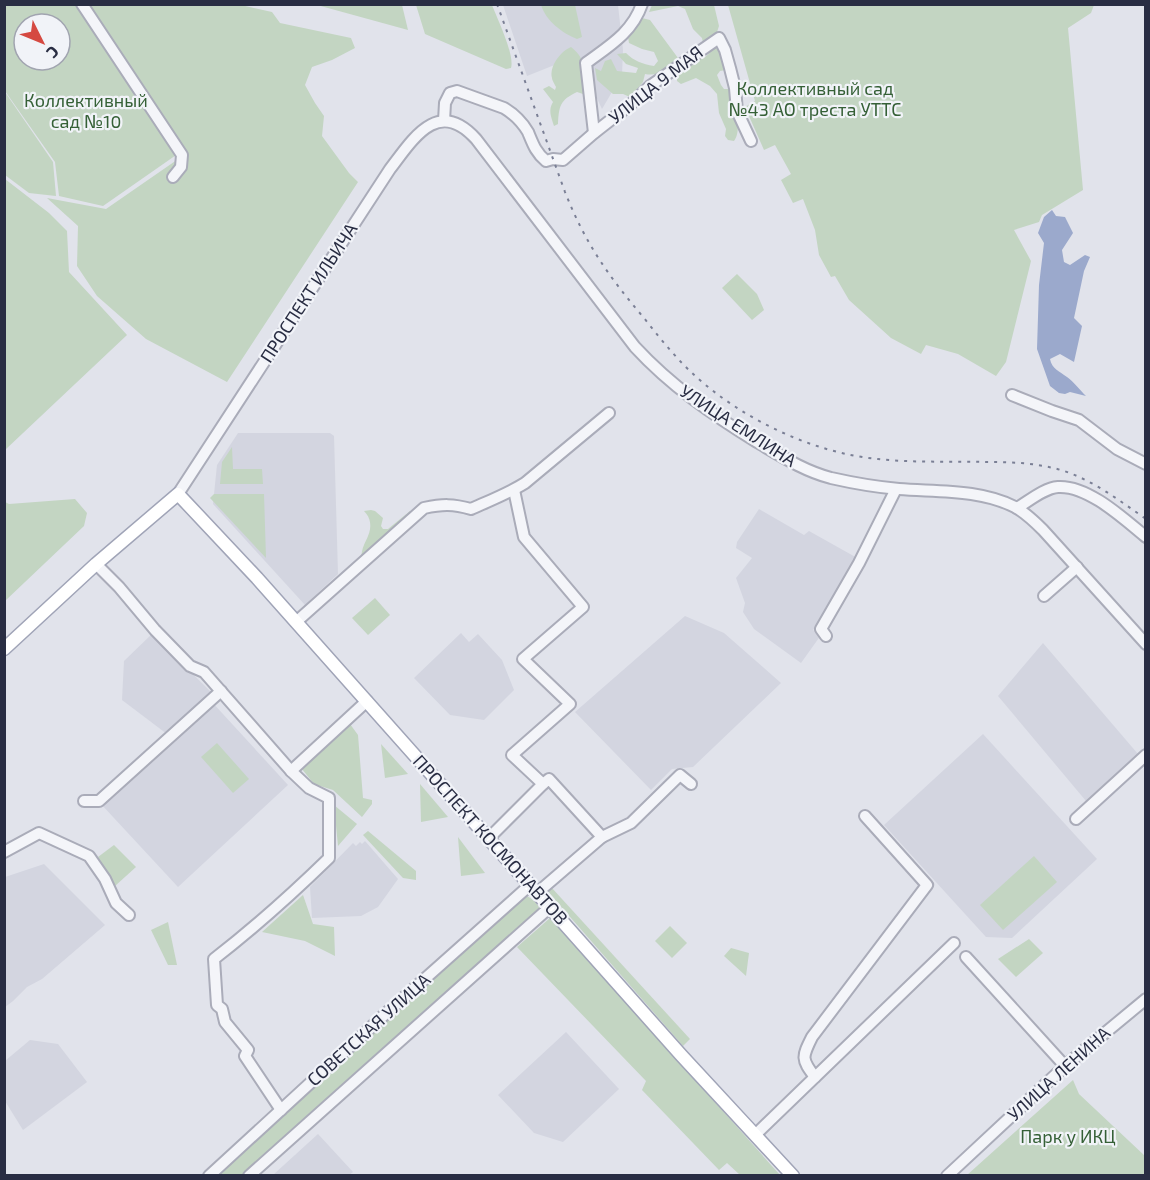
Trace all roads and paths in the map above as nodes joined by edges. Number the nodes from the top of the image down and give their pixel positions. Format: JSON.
{"nodes":[{"id":1,"x":82,"y":4,"type":"edge"},
{"id":2,"x":642,"y":4,"type":"edge"},
{"id":3,"x":444,"y":121,"type":"junction"},
{"id":4,"x":594,"y":133,"type":"junction"},
{"id":5,"x":751,"y":141,"type":"dead end"},
{"id":6,"x":173,"y":177,"type":"dead end"},
{"id":7,"x":1012,"y":395,"type":"dead end"},
{"id":8,"x":609,"y":413,"type":"dead end"},
{"id":9,"x":1146,"y":464,"type":"edge"},
{"id":10,"x":896,"y":489,"type":"junction"},
{"id":11,"x":514,"y":490,"type":"junction"},
{"id":12,"x":178,"y":494,"type":"junction"},
{"id":13,"x":1017,"y":508,"type":"junction"},
{"id":14,"x":1146,"y":537,"type":"edge"},
{"id":15,"x":96,"y":564,"type":"junction"},
{"id":16,"x":1077,"y":567,"type":"junction"},
{"id":17,"x":1044,"y":596,"type":"dead end"},
{"id":18,"x":296,"y":622,"type":"junction"},
{"id":19,"x":826,"y":636,"type":"dead end"},
{"id":20,"x":1146,"y":644,"type":"edge"},
{"id":21,"x":4,"y":649,"type":"edge"},
{"id":22,"x":222,"y":692,"type":"junction"},
{"id":23,"x":367,"y":701,"type":"junction"},
{"id":24,"x":1146,"y":754,"type":"edge"},
{"id":25,"x":291,"y":771,"type":"junction"},
{"id":26,"x":543,"y":784,"type":"junction"},
{"id":27,"x":691,"y":784,"type":"dead end"},
{"id":28,"x":84,"y":801,"type":"dead end"},
{"id":29,"x":865,"y":816,"type":"dead end"},
{"id":30,"x":1076,"y":819,"type":"dead end"},
{"id":31,"x":602,"y":837,"type":"junction"},
{"id":32,"x":489,"y":838,"type":"junction"},
{"id":33,"x":4,"y":852,"type":"edge"},
{"id":34,"x":534,"y":889,"type":"junction"},
{"id":35,"x":550,"y":907,"type":"junction"},
{"id":36,"x":129,"y":915,"type":"dead end"},
{"id":37,"x":954,"y":943,"type":"dead end"},
{"id":38,"x":966,"y":957,"type":"dead end"},
{"id":39,"x":1146,"y":999,"type":"edge"},
{"id":40,"x":1065,"y":1066,"type":"junction"},
{"id":41,"x":815,"y":1077,"type":"junction"},
{"id":42,"x":281,"y":1110,"type":"junction"},
{"id":43,"x":755,"y":1135,"type":"junction"},
{"id":44,"x":209,"y":1176,"type":"edge"},
{"id":45,"x":249,"y":1176,"type":"edge"},
{"id":46,"x":793,"y":1176,"type":"edge"},
{"id":47,"x":947,"y":1176,"type":"edge"}],
"edges":[{"from":1,"to":6,"type":"street"},
{"from":2,"to":4,"type":"street"},
{"from":3,"to":4,"type":"street","name":"УЛИЦА 9 МАЯ"},
{"from":3,"to":10,"type":"street","name":"УЛИЦА ЕМЛИНА"},
{"from":3,"to":12,"type":"street","name":"ПРОСПЕКТ ИЛЬИЧА"},
{"from":4,"to":5,"type":"street","name":"УЛИЦА 9 МАЯ"},
{"from":7,"to":9,"type":"street"},
{"from":8,"to":11,"type":"street"},
{"from":10,"to":13,"type":"street","name":"УЛИЦА ЕМЛИНА"},
{"from":10,"to":19,"type":"street"},
{"from":11,"to":18,"type":"street"},
{"from":11,"to":26,"type":"street"},
{"from":12,"to":15,"type":"main road","name":"ПРОСПЕКТ ИЛЬИЧА"},
{"from":12,"to":18,"type":"main road","name":"ПРОСПЕКТ КОСМОНАВТОВ"},
{"from":13,"to":14,"type":"street"},
{"from":13,"to":16,"type":"street","name":"УЛИЦА ЕМЛИНА"},
{"from":15,"to":21,"type":"main road","name":"ПРОСПЕКТ ИЛЬИЧА"},
{"from":15,"to":22,"type":"street"},
{"from":16,"to":17,"type":"street"},
{"from":16,"to":20,"type":"street","name":"УЛИЦА ЕМЛИНА"},
{"from":18,"to":23,"type":"main road","name":"ПРОСПЕКТ КОСМОНАВТОВ"},
{"from":22,"to":25,"type":"street"},
{"from":22,"to":28,"type":"street"},
{"from":23,"to":25,"type":"street"},
{"from":23,"to":32,"type":"main road","name":"ПРОСПЕКТ КОСМОНАВТОВ"},
{"from":24,"to":30,"type":"street"},
{"from":25,"to":42,"type":"street"},
{"from":26,"to":31,"type":"street"},
{"from":26,"to":32,"type":"street"},
{"from":27,"to":31,"type":"street","name":"СОВЕТСКАЯ УЛИЦА"},
{"from":29,"to":41,"type":"street"},
{"from":31,"to":34,"type":"street","name":"СОВЕТСКАЯ УЛИЦА"},
{"from":32,"to":34,"type":"main road","name":"ПРОСПЕКТ КОСМОНАВТОВ"},
{"from":33,"to":36,"type":"street"},
{"from":34,"to":35,"type":"main road","name":"ПРОСПЕКТ КОСМОНАВТОВ"},
{"from":34,"to":42,"type":"street","name":"СОВЕТСКАЯ УЛИЦА"},
{"from":35,"to":43,"type":"main road","name":"ПРОСПЕКТ КОСМОНАВТОВ"},
{"from":35,"to":45,"type":"street","name":"СОВЕТСКАЯ УЛИЦА"},
{"from":37,"to":41,"type":"street"},
{"from":38,"to":40,"type":"street"},
{"from":39,"to":40,"type":"street","name":"УЛИЦА ЛЕНИНА"},
{"from":40,"to":47,"type":"street","name":"УЛИЦА ЛЕНИНА"},
{"from":41,"to":43,"type":"street"},
{"from":42,"to":44,"type":"street","name":"СОВЕТСКАЯ УЛИЦА"},
{"from":43,"to":46,"type":"main road","name":"ПРОСПЕКТ КОСМОНАВТОВ"}]}
